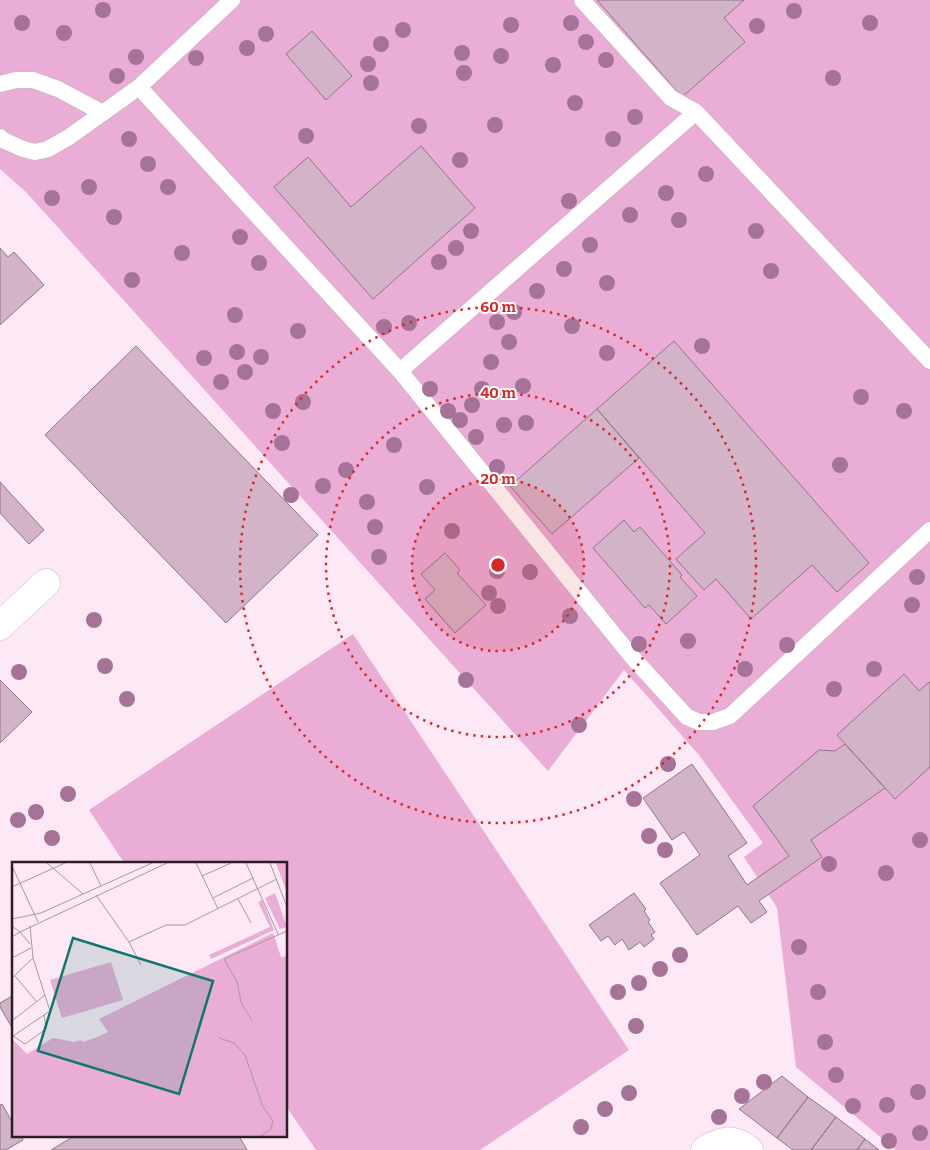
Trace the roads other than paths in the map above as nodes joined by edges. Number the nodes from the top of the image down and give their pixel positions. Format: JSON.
{"nodes":[{"id":1,"x":232,"y":0,"type":"edge"},
{"id":2,"x":582,"y":0,"type":"edge"},
{"id":3,"x":0,"y":84,"type":"edge"},
{"id":4,"x":139,"y":88,"type":"junction"},
{"id":5,"x":696,"y":112,"type":"junction"},
{"id":6,"x":103,"y":113,"type":"junction"},
{"id":7,"x":0,"y":137,"type":"edge"},
{"id":8,"x":930,"y":361,"type":"edge"},
{"id":9,"x":400,"y":371,"type":"junction"},
{"id":10,"x":930,"y":530,"type":"edge"},
{"id":11,"x":46,"y":583,"type":"dead end"},
{"id":12,"x":0,"y":626,"type":"edge"},
{"id":13,"x":705,"y":1150,"type":"edge"},
{"id":14,"x":749,"y":1150,"type":"edge"}],
"edges":[{"from":1,"to":4,"type":"lane"},
{"from":2,"to":5,"type":"lane"},
{"from":3,"to":6,"type":"lane"},
{"from":4,"to":6,"type":"lane"},
{"from":4,"to":9,"type":"lane"},
{"from":5,"to":8,"type":"lane"},
{"from":5,"to":9,"type":"lane"},
{"from":6,"to":7,"type":"lane"},
{"from":9,"to":10,"type":"lane"},
{"from":11,"to":12,"type":"street"},
{"from":13,"to":14,"type":"street"}]}
